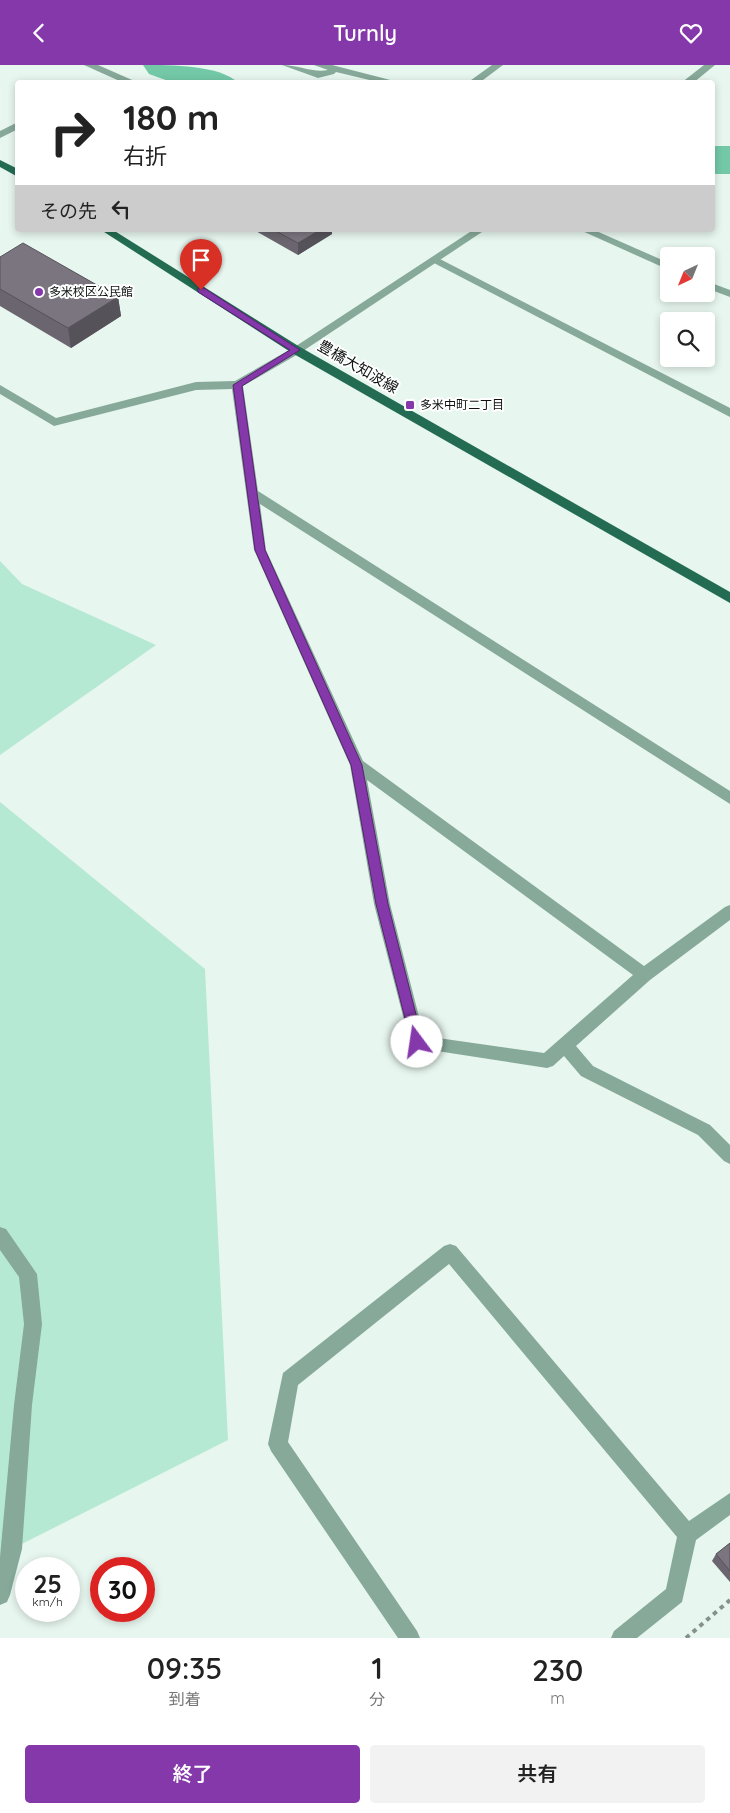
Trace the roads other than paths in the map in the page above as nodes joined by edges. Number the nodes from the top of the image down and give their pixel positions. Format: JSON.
{"nodes":[{"id":1,"x":89,"y":65,"type":"edge"},
{"id":2,"x":287,"y":65,"type":"edge"},
{"id":3,"x":319,"y":65,"type":"edge"},
{"id":4,"x":498,"y":65,"type":"edge"},
{"id":5,"x":710,"y":65,"type":"edge"},
{"id":6,"x":338,"y":71,"type":"junction"},
{"id":7,"x":122,"y":80,"type":"edge"},
{"id":8,"x":382,"y":80,"type":"edge"},
{"id":9,"x":476,"y":80,"type":"edge"},
{"id":10,"x":690,"y":80,"type":"edge"},
{"id":11,"x":15,"y":127,"type":"edge"},
{"id":12,"x":0,"y":135,"type":"edge"},
{"id":13,"x":0,"y":163,"type":"edge"},
{"id":14,"x":15,"y":172,"type":"edge"},
{"id":15,"x":109,"y":232,"type":"edge"},
{"id":16,"x":477,"y":232,"type":"edge"},
{"id":17,"x":590,"y":232,"type":"edge"},
{"id":18,"x":436,"y":260,"type":"junction"},
{"id":19,"x":660,"y":263,"type":"edge"},
{"id":20,"x":715,"y":288,"type":"edge"},
{"id":21,"x":730,"y":294,"type":"edge"},
{"id":22,"x":296,"y":350,"type":"junction"},
{"id":23,"x":238,"y":385,"type":"junction"},
{"id":24,"x":0,"y":389,"type":"edge"},
{"id":25,"x":730,"y":413,"type":"edge"},
{"id":26,"x":253,"y":494,"type":"junction"},
{"id":27,"x":730,"y":598,"type":"edge"},
{"id":28,"x":357,"y":765,"type":"junction"},
{"id":29,"x":730,"y":798,"type":"edge"},
{"id":30,"x":730,"y":911,"type":"edge"},
{"id":31,"x":644,"y":975,"type":"junction"},
{"id":32,"x":565,"y":1045,"type":"junction"},
{"id":33,"x":730,"y":1156,"type":"edge"},
{"id":34,"x":0,"y":1235,"type":"edge"},
{"id":35,"x":730,"y":1503,"type":"edge"},
{"id":36,"x":687,"y":1534,"type":"junction"},
{"id":37,"x":0,"y":1595,"type":"edge"},
{"id":38,"x":410,"y":1638,"type":"edge"},
{"id":39,"x":621,"y":1638,"type":"edge"}],
"edges":[{"from":1,"to":7,"type":"street"},
{"from":2,"to":6,"type":"street"},
{"from":3,"to":6,"type":"street"},
{"from":4,"to":9,"type":"street"},
{"from":5,"to":10,"type":"street"},
{"from":6,"to":8,"type":"street"},
{"from":11,"to":12,"type":"street"},
{"from":13,"to":14,"type":"main road"},
{"from":15,"to":22,"type":"main road","name":"豊橋大知波線"},
{"from":16,"to":18,"type":"street"},
{"from":17,"to":19,"type":"street"},
{"from":18,"to":22,"type":"street"},
{"from":18,"to":25,"type":"street"},
{"from":20,"to":21,"type":"street"},
{"from":22,"to":23,"type":"street"},
{"from":22,"to":27,"type":"main road","name":"豊橋大知波線"},
{"from":23,"to":24,"type":"street"},
{"from":23,"to":26,"type":"street"},
{"from":26,"to":28,"type":"street"},
{"from":26,"to":29,"type":"street"},
{"from":28,"to":31,"type":"street"},
{"from":28,"to":32,"type":"street"},
{"from":30,"to":31,"type":"street"},
{"from":31,"to":32,"type":"street"},
{"from":32,"to":33,"type":"street"},
{"from":34,"to":37,"type":"street"},
{"from":35,"to":36,"type":"street"},
{"from":36,"to":38,"type":"street"},
{"from":36,"to":39,"type":"street"}]}
